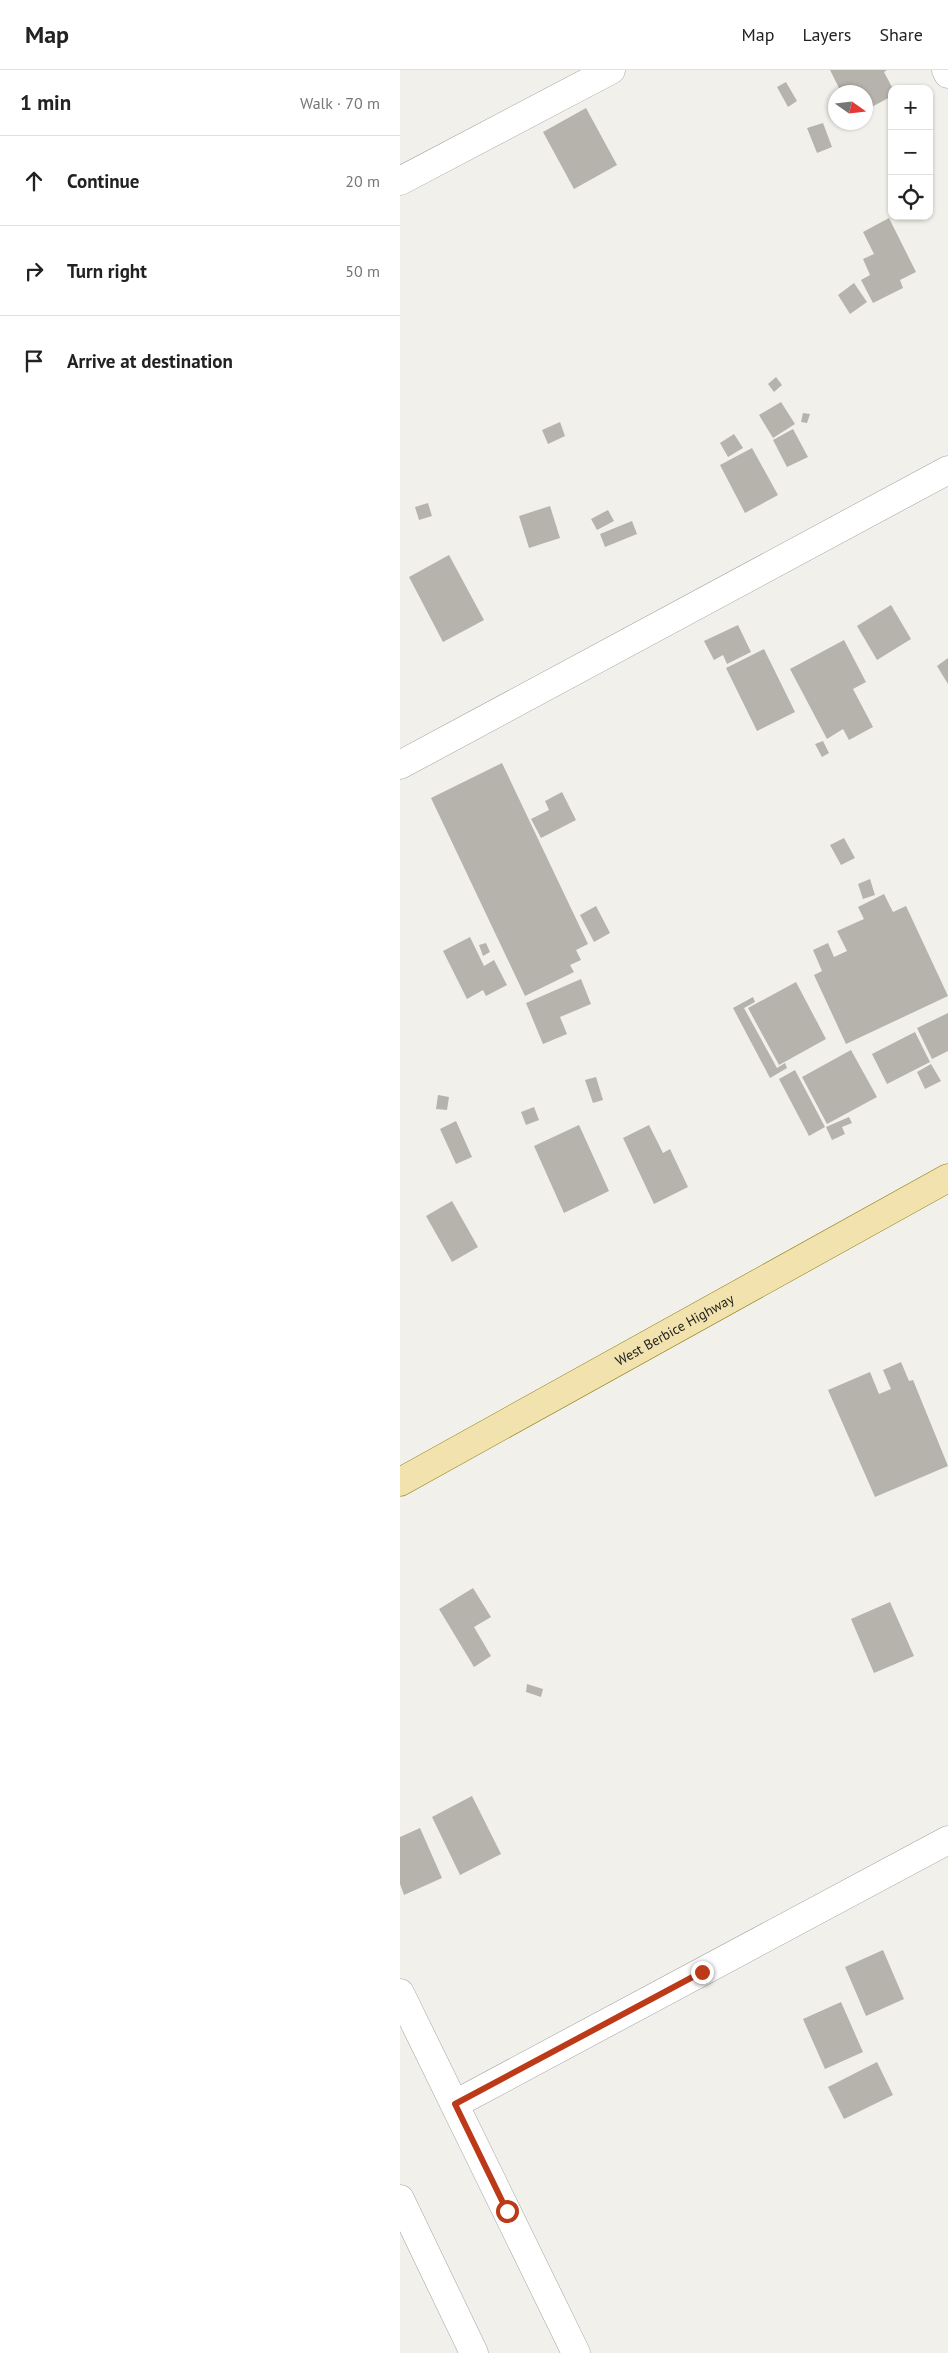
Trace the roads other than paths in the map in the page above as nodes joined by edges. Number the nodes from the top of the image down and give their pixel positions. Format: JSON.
{"nodes":[{"id":1,"x":611,"y":70,"type":"edge"},
{"id":2,"x":946,"y":70,"type":"edge"},
{"id":3,"x":948,"y":74,"type":"edge"},
{"id":4,"x":400,"y":181,"type":"edge"},
{"id":5,"x":948,"y":470,"type":"edge"},
{"id":6,"x":400,"y":766,"type":"edge"},
{"id":7,"x":948,"y":1178,"type":"edge"},
{"id":8,"x":400,"y":1482,"type":"edge"},
{"id":9,"x":948,"y":1840,"type":"edge"},
{"id":10,"x":400,"y":1993,"type":"edge"},
{"id":11,"x":455,"y":2104,"type":"junction"},
{"id":12,"x":400,"y":2199,"type":"edge"},
{"id":13,"x":474,"y":2353,"type":"edge"},
{"id":14,"x":576,"y":2353,"type":"edge"}],
"edges":[{"from":1,"to":4,"type":"street"},
{"from":2,"to":3,"type":"street"},
{"from":5,"to":6,"type":"street"},
{"from":7,"to":8,"type":"main road","name":"West Berbice Highway"},
{"from":9,"to":11,"type":"street"},
{"from":10,"to":11,"type":"street"},
{"from":11,"to":14,"type":"street"},
{"from":12,"to":13,"type":"street"}]}
